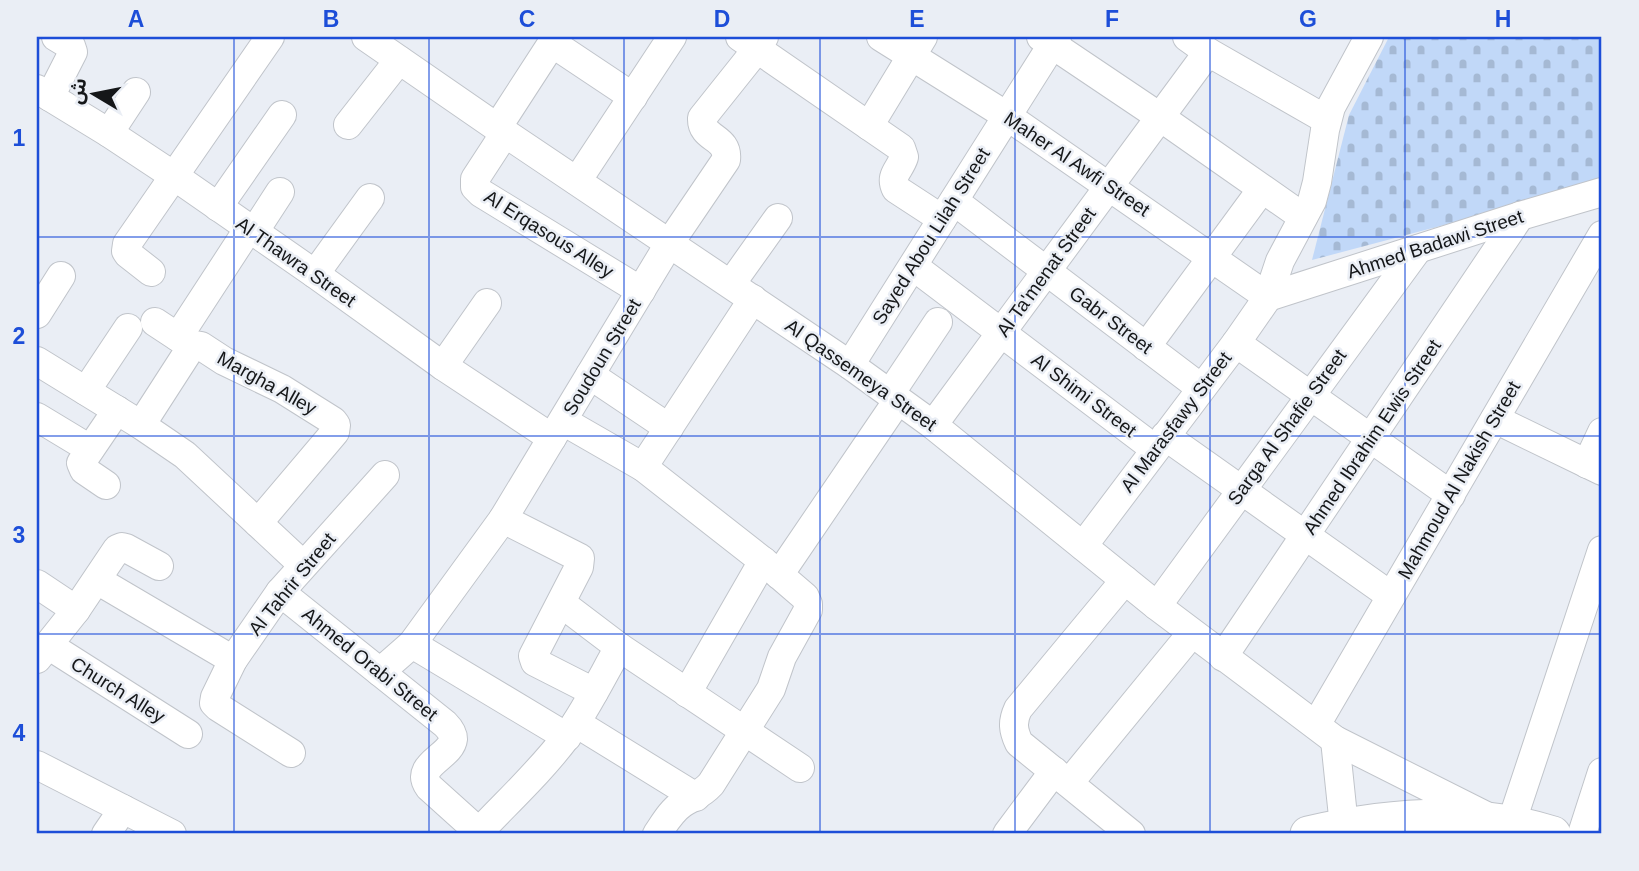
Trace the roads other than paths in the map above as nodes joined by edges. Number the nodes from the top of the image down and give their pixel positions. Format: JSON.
{"nodes":[{"id":1,"x":56,"y":37,"type":"edge"},
{"id":2,"x":270,"y":37,"type":"edge"},
{"id":3,"x":366,"y":37,"type":"edge"},
{"id":4,"x":672,"y":37,"type":"edge"},
{"id":5,"x":881,"y":37,"type":"edge"},
{"id":6,"x":1369,"y":37,"type":"edge"},
{"id":7,"x":1050,"y":39,"type":"edge"},
{"id":8,"x":554,"y":40,"type":"edge"},
{"id":9,"x":754,"y":41,"type":"edge"},
{"id":10,"x":1198,"y":44,"type":"edge"},
{"id":11,"x":917,"y":46,"type":"edge"},
{"id":12,"x":399,"y":60,"type":"junction"},
{"id":13,"x":136,"y":92,"type":"dead end"},
{"id":14,"x":44,"y":93,"type":"edge"},
{"id":15,"x":633,"y":97,"type":"junction"},
{"id":16,"x":282,"y":115,"type":"dead end"},
{"id":17,"x":1007,"y":116,"type":"junction"},
{"id":18,"x":1160,"y":117,"type":"junction"},
{"id":19,"x":1327,"y":120,"type":"junction"},
{"id":20,"x":348,"y":125,"type":"dead end"},
{"id":21,"x":869,"y":126,"type":"junction"},
{"id":22,"x":501,"y":130,"type":"junction"},
{"id":23,"x":109,"y":133,"type":"junction"},
{"id":24,"x":174,"y":176,"type":"junction"},
{"id":25,"x":576,"y":181,"type":"junction"},
{"id":26,"x":1109,"y":186,"type":"junction"},
{"id":27,"x":1262,"y":189,"type":"junction"},
{"id":28,"x":280,"y":192,"type":"dead end"},
{"id":29,"x":1602,"y":192,"type":"edge"},
{"id":30,"x":370,"y":198,"type":"dead end"},
{"id":31,"x":218,"y":207,"type":"junction"},
{"id":32,"x":948,"y":210,"type":"junction"},
{"id":33,"x":1520,"y":216,"type":"junction"},
{"id":34,"x":1303,"y":217,"type":"junction"},
{"id":35,"x":778,"y":218,"type":"dead end"},
{"id":36,"x":251,"y":230,"type":"junction"},
{"id":37,"x":1602,"y":235,"type":"edge"},
{"id":38,"x":669,"y":244,"type":"junction"},
{"id":39,"x":1418,"y":249,"type":"junction"},
{"id":40,"x":1212,"y":258,"type":"junction"},
{"id":41,"x":913,"y":266,"type":"junction"},
{"id":42,"x":151,"y":272,"type":"dead end"},
{"id":43,"x":1046,"y":272,"type":"junction"},
{"id":44,"x":315,"y":274,"type":"junction"},
{"id":45,"x":61,"y":276,"type":"dead end"},
{"id":46,"x":642,"y":291,"type":"junction"},
{"id":47,"x":742,"y":291,"type":"junction"},
{"id":48,"x":1268,"y":297,"type":"junction"},
{"id":49,"x":487,"y":303,"type":"dead end"},
{"id":50,"x":37,"y":314,"type":"edge"},
{"id":51,"x":938,"y":322,"type":"dead end"},
{"id":52,"x":1001,"y":333,"type":"junction"},
{"id":53,"x":189,"y":343,"type":"junction"},
{"id":54,"x":1236,"y":343,"type":"junction"},
{"id":55,"x":1146,"y":347,"type":"junction"},
{"id":56,"x":37,"y":361,"type":"edge"},
{"id":57,"x":850,"y":365,"type":"junction"},
{"id":58,"x":443,"y":366,"type":"junction"},
{"id":59,"x":590,"y":376,"type":"junction"},
{"id":60,"x":1201,"y":388,"type":"junction"},
{"id":61,"x":86,"y":391,"type":"junction"},
{"id":62,"x":1310,"y":396,"type":"junction"},
{"id":63,"x":894,"y":397,"type":"junction"},
{"id":64,"x":117,"y":410,"type":"junction"},
{"id":65,"x":37,"y":417,"type":"edge"},
{"id":66,"x":1495,"y":419,"type":"junction"},
{"id":67,"x":141,"y":425,"type":"junction"},
{"id":68,"x":933,"y":425,"type":"junction"},
{"id":69,"x":669,"y":428,"type":"junction"},
{"id":70,"x":558,"y":429,"type":"junction"},
{"id":71,"x":1602,"y":432,"type":"edge"},
{"id":72,"x":1371,"y":438,"type":"junction"},
{"id":73,"x":1160,"y":443,"type":"junction"},
{"id":74,"x":90,"y":449,"type":"junction"},
{"id":75,"x":643,"y":467,"type":"junction"},
{"id":76,"x":1595,"y":468,"type":"edge"},
{"id":77,"x":385,"y":475,"type":"dead end"},
{"id":78,"x":106,"y":485,"type":"dead end"},
{"id":79,"x":1241,"y":490,"type":"junction"},
{"id":80,"x":1451,"y":495,"type":"junction"},
{"id":81,"x":503,"y":519,"type":"junction"},
{"id":82,"x":258,"y":523,"type":"junction"},
{"id":83,"x":1305,"y":535,"type":"junction"},
{"id":84,"x":1083,"y":546,"type":"junction"},
{"id":85,"x":1602,"y":550,"type":"edge"},
{"id":86,"x":303,"y":565,"type":"junction"},
{"id":87,"x":159,"y":566,"type":"dead end"},
{"id":88,"x":771,"y":568,"type":"junction"},
{"id":89,"x":97,"y":580,"type":"junction"},
{"id":90,"x":1125,"y":580,"type":"junction"},
{"id":91,"x":37,"y":584,"type":"edge"},
{"id":92,"x":280,"y":592,"type":"junction"},
{"id":93,"x":1391,"y":596,"type":"junction"},
{"id":94,"x":561,"y":604,"type":"junction"},
{"id":95,"x":1157,"y":606,"type":"junction"},
{"id":96,"x":76,"y":610,"type":"junction"},
{"id":97,"x":1192,"y":633,"type":"junction"},
{"id":98,"x":412,"y":644,"type":"junction"},
{"id":99,"x":619,"y":648,"type":"junction"},
{"id":100,"x":43,"y":652,"type":"edge"},
{"id":101,"x":1223,"y":657,"type":"junction"},
{"id":102,"x":233,"y":660,"type":"junction"},
{"id":103,"x":380,"y":672,"type":"junction"},
{"id":104,"x":594,"y":692,"type":"junction"},
{"id":105,"x":687,"y":693,"type":"junction"},
{"id":106,"x":572,"y":730,"type":"junction"},
{"id":107,"x":745,"y":731,"type":"junction"},
{"id":108,"x":1326,"y":732,"type":"junction"},
{"id":109,"x":188,"y":734,"type":"dead end"},
{"id":110,"x":291,"y":753,"type":"dead end"},
{"id":111,"x":37,"y":765,"type":"edge"},
{"id":112,"x":800,"y":768,"type":"dead end"},
{"id":113,"x":1602,"y":772,"type":"edge"},
{"id":114,"x":1061,"y":777,"type":"junction"},
{"id":115,"x":696,"y":797,"type":"junction"},
{"id":116,"x":123,"y":809,"type":"junction"},
{"id":117,"x":1502,"y":822,"type":"junction"},
{"id":118,"x":1344,"y":825,"type":"junction"},
{"id":119,"x":1431,"y":826,"type":"edge"},
{"id":120,"x":478,"y":833,"type":"edge"},
{"id":121,"x":106,"y":834,"type":"edge"},
{"id":122,"x":172,"y":834,"type":"edge"},
{"id":123,"x":657,"y":834,"type":"edge"},
{"id":124,"x":1007,"y":834,"type":"edge"},
{"id":125,"x":1131,"y":834,"type":"edge"},
{"id":126,"x":1308,"y":834,"type":"edge"},
{"id":127,"x":1552,"y":834,"type":"edge"},
{"id":128,"x":1583,"y":834,"type":"edge"}],
"edges":[{"from":1,"to":14,"type":"street"},
{"from":2,"to":24,"type":"street"},
{"from":3,"to":12,"type":"street","name":"Al Qassemeya Street"},
{"from":4,"to":15,"type":"street"},
{"from":5,"to":11,"type":"street","name":"Maher Al Awfi Street"},
{"from":6,"to":19,"type":"street","name":"Al Marasfawy Street"},
{"from":7,"to":17,"type":"street","name":"Sayed Abou Lilah Street"},
{"from":7,"to":18,"type":"street"},
{"from":8,"to":15,"type":"street"},
{"from":8,"to":22,"type":"street"},
{"from":9,"to":21,"type":"street"},
{"from":9,"to":38,"type":"street","name":"Soudoun Street"},
{"from":10,"to":18,"type":"street","name":"Al Ta'menat Street"},
{"from":10,"to":19,"type":"street"},
{"from":11,"to":17,"type":"street","name":"Maher Al Awfi Street"},
{"from":11,"to":21,"type":"street"},
{"from":12,"to":20,"type":"street"},
{"from":12,"to":22,"type":"street","name":"Al Qassemeya Street"},
{"from":13,"to":23,"type":"street"},
{"from":14,"to":23,"type":"street","name":"Al Thawra Street"},
{"from":15,"to":25,"type":"street"},
{"from":16,"to":31,"type":"street"},
{"from":17,"to":26,"type":"street","name":"Maher Al Awfi Street"},
{"from":17,"to":32,"type":"street","name":"Sayed Abou Lilah Street"},
{"from":18,"to":26,"type":"street","name":"Al Ta'menat Street"},
{"from":18,"to":27,"type":"street"},
{"from":19,"to":34,"type":"street","name":"Al Marasfawy Street"},
{"from":21,"to":32,"type":"street","name":"Gabr Street"},
{"from":22,"to":25,"type":"street","name":"Al Qassemeya Street"},
{"from":22,"to":46,"type":"street","name":"Al Erqasous Alley"},
{"from":23,"to":24,"type":"street","name":"Al Thawra Street"},
{"from":24,"to":31,"type":"street","name":"Al Thawra Street"},
{"from":24,"to":42,"type":"street"},
{"from":25,"to":38,"type":"street","name":"Al Qassemeya Street"},
{"from":26,"to":40,"type":"street","name":"Maher Al Awfi Street"},
{"from":26,"to":43,"type":"street","name":"Al Ta'menat Street"},
{"from":27,"to":34,"type":"street"},
{"from":27,"to":40,"type":"street"},
{"from":28,"to":36,"type":"street"},
{"from":29,"to":33,"type":"street","name":"Ahmed Badawi Street"},
{"from":30,"to":44,"type":"street"},
{"from":31,"to":36,"type":"street","name":"Al Thawra Street"},
{"from":32,"to":41,"type":"street","name":"Sayed Abou Lilah Street"},
{"from":32,"to":43,"type":"street","name":"Gabr Street"},
{"from":33,"to":39,"type":"street","name":"Ahmed Badawi Street"},
{"from":33,"to":72,"type":"street","name":"Ahmed Ibrahim Ewis Street"},
{"from":34,"to":48,"type":"street","name":"Al Marasfawy Street"},
{"from":35,"to":47,"type":"street"},
{"from":36,"to":44,"type":"street","name":"Al Thawra Street"},
{"from":36,"to":53,"type":"street"},
{"from":37,"to":66,"type":"street","name":"Mahmoud Al Nakish Street"},
{"from":38,"to":46,"type":"street","name":"Soudoun Street"},
{"from":38,"to":47,"type":"street","name":"Al Qassemeya Street"},
{"from":39,"to":48,"type":"street","name":"Ahmed Badawi Street"},
{"from":39,"to":62,"type":"street","name":"Sarga Al Shafie Street"},
{"from":40,"to":48,"type":"street","name":"Maher Al Awfi Street"},
{"from":40,"to":55,"type":"street"},
{"from":41,"to":52,"type":"street","name":"Al Shimi Street"},
{"from":41,"to":57,"type":"street","name":"Sayed Abou Lilah Street"},
{"from":43,"to":52,"type":"street","name":"Al Ta'menat Street"},
{"from":43,"to":55,"type":"street","name":"Gabr Street"},
{"from":44,"to":58,"type":"street","name":"Al Thawra Street"},
{"from":45,"to":50,"type":"street"},
{"from":46,"to":59,"type":"street","name":"Soudoun Street"},
{"from":47,"to":57,"type":"street","name":"Al Qassemeya Street"},
{"from":47,"to":69,"type":"street"},
{"from":48,"to":54,"type":"street","name":"Al Marasfawy Street"},
{"from":49,"to":58,"type":"street"},
{"from":51,"to":63,"type":"street"},
{"from":52,"to":68,"type":"street","name":"Al Ta'menat Street"},
{"from":52,"to":73,"type":"street","name":"Al Shimi Street"},
{"from":53,"to":61,"type":"street"},
{"from":53,"to":67,"type":"street"},
{"from":53,"to":82,"type":"street","name":"Margha Alley"},
{"from":54,"to":60,"type":"street","name":"Al Marasfawy Street"},
{"from":54,"to":62,"type":"street"},
{"from":55,"to":60,"type":"street","name":"Gabr Street"},
{"from":56,"to":61,"type":"street"},
{"from":57,"to":63,"type":"street","name":"Al Qassemeya Street"},
{"from":58,"to":70,"type":"street","name":"Al Thawra Street"},
{"from":59,"to":69,"type":"street"},
{"from":59,"to":70,"type":"street","name":"Soudoun Street"},
{"from":60,"to":73,"type":"street","name":"Al Marasfawy Street"},
{"from":61,"to":64,"type":"street"},
{"from":62,"to":72,"type":"street"},
{"from":62,"to":79,"type":"street","name":"Sarga Al Shafie Street"},
{"from":63,"to":68,"type":"street","name":"Al Qassemeya Street"},
{"from":63,"to":88,"type":"street"},
{"from":64,"to":67,"type":"street"},
{"from":64,"to":74,"type":"street"},
{"from":65,"to":74,"type":"street"},
{"from":66,"to":76,"type":"street"},
{"from":66,"to":80,"type":"street","name":"Mahmoud Al Nakish Street"},
{"from":67,"to":82,"type":"street"},
{"from":68,"to":84,"type":"street","name":"Al Qassemeya Street"},
{"from":69,"to":75,"type":"street"},
{"from":70,"to":75,"type":"street","name":"Al Thawra Street"},
{"from":70,"to":81,"type":"street","name":"Soudoun Street"},
{"from":71,"to":76,"type":"street"},
{"from":72,"to":80,"type":"street"},
{"from":72,"to":83,"type":"street","name":"Ahmed Ibrahim Ewis Street"},
{"from":73,"to":79,"type":"street","name":"Al Shimi Street"},
{"from":73,"to":84,"type":"street","name":"Al Marasfawy Street"},
{"from":74,"to":78,"type":"street"},
{"from":75,"to":88,"type":"street","name":"Al Thawra Street"},
{"from":77,"to":86,"type":"street","name":"Al Tahrir Street"},
{"from":79,"to":83,"type":"street","name":"Al Shimi Street"},
{"from":79,"to":95,"type":"street","name":"Sarga Al Shafie Street"},
{"from":80,"to":93,"type":"street","name":"Mahmoud Al Nakish Street"},
{"from":81,"to":94,"type":"street"},
{"from":81,"to":98,"type":"street","name":"Soudoun Street"},
{"from":82,"to":86,"type":"street"},
{"from":83,"to":93,"type":"street","name":"Al Shimi Street"},
{"from":83,"to":101,"type":"street","name":"Ahmed Ibrahim Ewis Street"},
{"from":84,"to":90,"type":"street","name":"Al Qassemeya Street"},
{"from":85,"to":117,"type":"street"},
{"from":86,"to":92,"type":"street","name":"Al Tahrir Street"},
{"from":87,"to":89,"type":"street"},
{"from":88,"to":105,"type":"street"},
{"from":88,"to":107,"type":"street","name":"Al Thawra Street"},
{"from":89,"to":96,"type":"street"},
{"from":89,"to":102,"type":"street"},
{"from":90,"to":95,"type":"street","name":"Al Qassemeya Street"},
{"from":90,"to":114,"type":"street"},
{"from":91,"to":96,"type":"street"},
{"from":92,"to":102,"type":"street","name":"Al Tahrir Street"},
{"from":92,"to":103,"type":"street","name":"Ahmed Orabi Street"},
{"from":93,"to":108,"type":"street","name":"Mahmoud Al Nakish Street"},
{"from":94,"to":99,"type":"street"},
{"from":94,"to":104,"type":"street"},
{"from":95,"to":97,"type":"street","name":"Al Qassemeya Street"},
{"from":96,"to":100,"type":"street"},
{"from":97,"to":101,"type":"street","name":"Al Qassemeya Street"},
{"from":97,"to":114,"type":"street"},
{"from":98,"to":103,"type":"street","name":"Soudoun Street"},
{"from":98,"to":106,"type":"street"},
{"from":99,"to":104,"type":"street"},
{"from":99,"to":105,"type":"street"},
{"from":100,"to":109,"type":"street","name":"Church Alley"},
{"from":101,"to":108,"type":"street","name":"Al Qassemeya Street"},
{"from":102,"to":110,"type":"street","name":"Al Tahrir Street"},
{"from":103,"to":120,"type":"street","name":"Ahmed Orabi Street"},
{"from":104,"to":106,"type":"street"},
{"from":105,"to":107,"type":"street"},
{"from":106,"to":115,"type":"street"},
{"from":106,"to":120,"type":"street"},
{"from":107,"to":112,"type":"street"},
{"from":107,"to":115,"type":"street"},
{"from":108,"to":117,"type":"street","name":"Al Qassemeya Street"},
{"from":108,"to":118,"type":"street"},
{"from":111,"to":116,"type":"street"},
{"from":113,"to":128,"type":"street"},
{"from":114,"to":124,"type":"street"},
{"from":114,"to":125,"type":"street"},
{"from":115,"to":123,"type":"street"},
{"from":116,"to":121,"type":"street"},
{"from":116,"to":122,"type":"street"},
{"from":117,"to":119,"type":"main road"},
{"from":117,"to":127,"type":"main road"},
{"from":118,"to":119,"type":"main road"},
{"from":118,"to":126,"type":"main road"}]}
